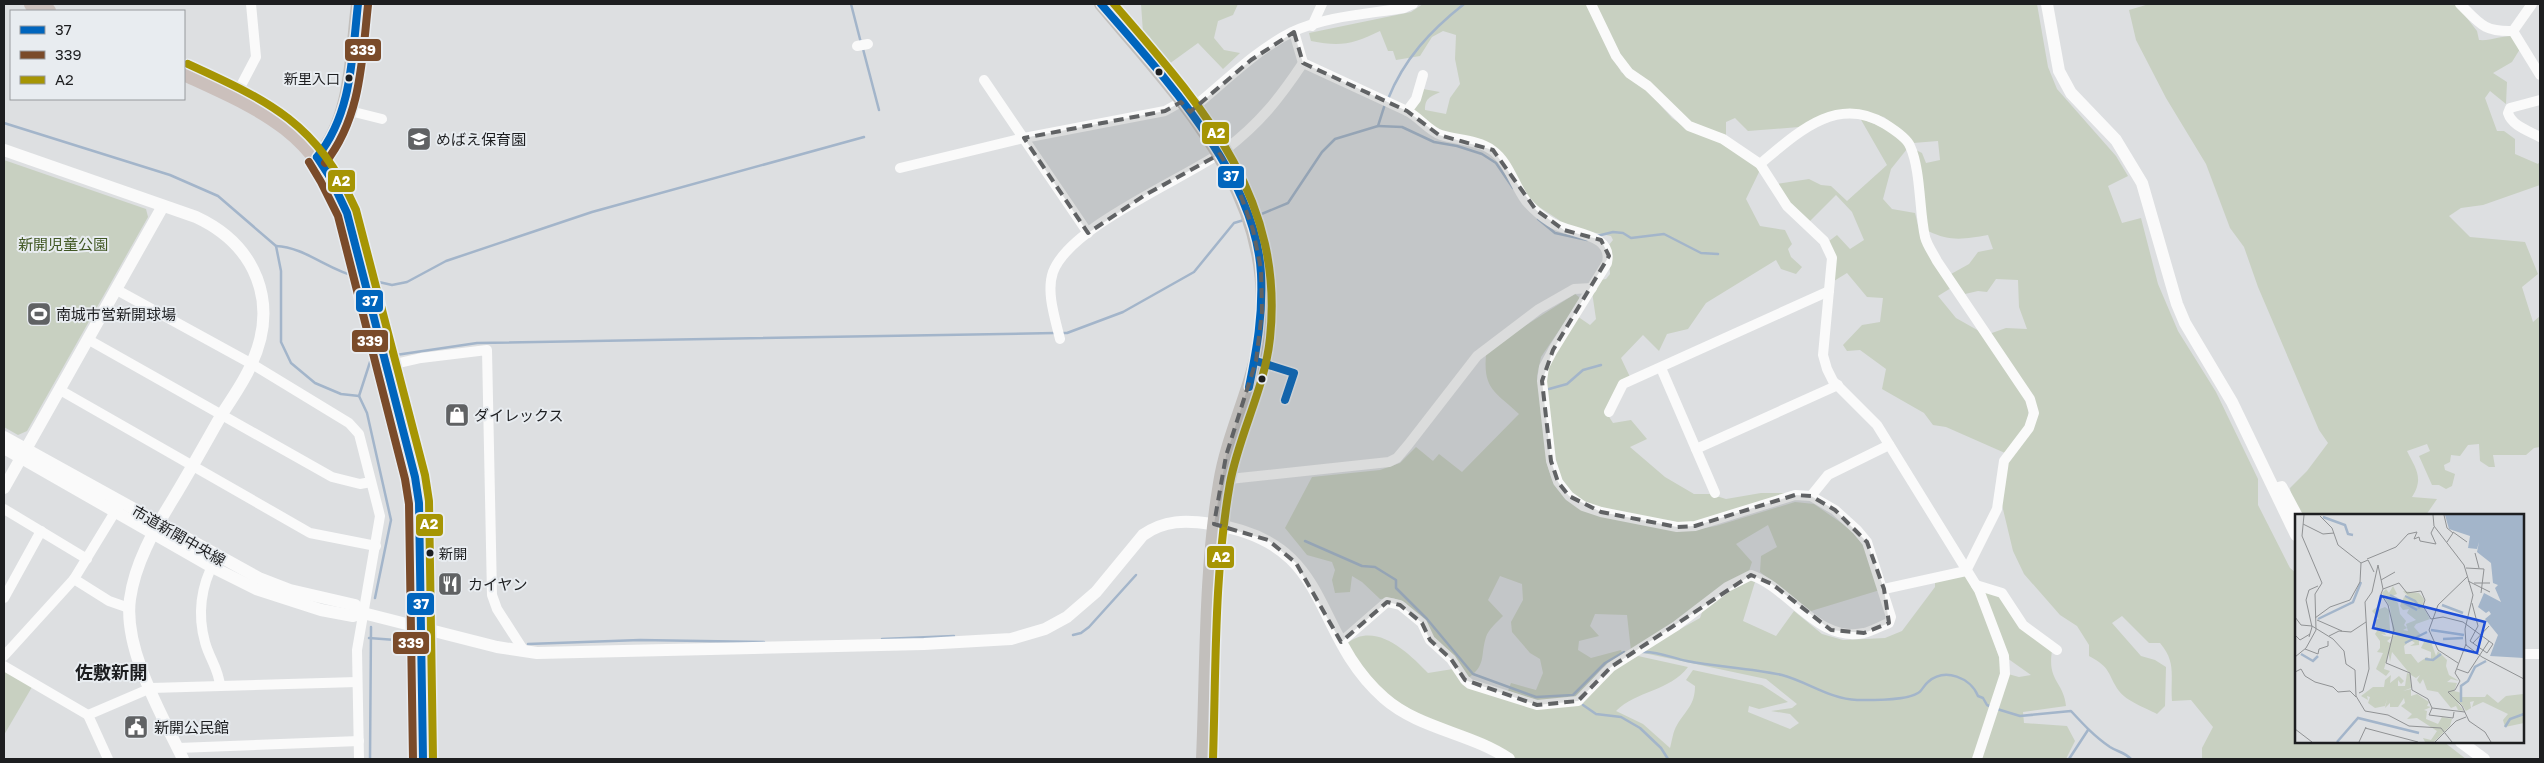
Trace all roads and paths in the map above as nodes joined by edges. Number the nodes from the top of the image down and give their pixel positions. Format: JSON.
{"nodes":[{"id":1,"x":32,"y":4,"type":"edge"},
{"id":2,"x":251,"y":4,"type":"edge"},
{"id":3,"x":358,"y":4,"type":"edge"},
{"id":4,"x":1102,"y":4,"type":"edge"},
{"id":5,"x":1322,"y":4,"type":"edge"},
{"id":6,"x":1412,"y":4,"type":"edge"},
{"id":7,"x":1591,"y":4,"type":"edge"},
{"id":8,"x":2047,"y":4,"type":"edge"},
{"id":9,"x":2460,"y":4,"type":"edge"},
{"id":10,"x":2532,"y":4,"type":"edge"},
{"id":11,"x":46,"y":10,"type":"edge"},
{"id":12,"x":1312,"y":26,"type":"junction"},
{"id":13,"x":2514,"y":30,"type":"junction"},
{"id":14,"x":1294,"y":32,"type":"junction"},
{"id":15,"x":1303,"y":63,"type":"junction"},
{"id":16,"x":2539,"y":69,"type":"edge"},
{"id":17,"x":185,"y":74,"type":"edge"},
{"id":18,"x":1424,"y":74,"type":"dead end"},
{"id":19,"x":984,"y":80,"type":"dead end"},
{"id":20,"x":235,"y":97,"type":"junction"},
{"id":21,"x":2540,"y":100,"type":"edge"},
{"id":22,"x":1185,"y":106,"type":"junction"},
{"id":23,"x":342,"y":109,"type":"junction"},
{"id":24,"x":1407,"y":110,"type":"junction"},
{"id":25,"x":382,"y":118,"type":"dead end"},
{"id":26,"x":2540,"y":137,"type":"edge"},
{"id":27,"x":1024,"y":138,"type":"junction"},
{"id":28,"x":4,"y":150,"type":"edge"},
{"id":29,"x":1220,"y":153,"type":"junction"},
{"id":30,"x":317,"y":158,"type":"junction"},
{"id":31,"x":1760,"y":164,"type":"junction"},
{"id":32,"x":900,"y":168,"type":"dead end"},
{"id":33,"x":163,"y":206,"type":"junction"},
{"id":34,"x":1088,"y":233,"type":"junction"},
{"id":35,"x":1592,"y":288,"type":"junction"},
{"id":36,"x":117,"y":290,"type":"junction"},
{"id":37,"x":1829,"y":291,"type":"junction"},
{"id":38,"x":1059,"y":334,"type":"dead end"},
{"id":39,"x":88,"y":340,"type":"junction"},
{"id":40,"x":385,"y":360,"type":"junction"},
{"id":41,"x":252,"y":364,"type":"junction"},
{"id":42,"x":1661,"y":368,"type":"junction"},
{"id":43,"x":1838,"y":385,"type":"junction"},
{"id":44,"x":60,"y":390,"type":"junction"},
{"id":45,"x":1609,"y":412,"type":"dead end"},
{"id":46,"x":222,"y":415,"type":"junction"},
{"id":47,"x":4,"y":437,"type":"edge"},
{"id":48,"x":1889,"y":445,"type":"junction"},
{"id":49,"x":4,"y":448,"type":"edge"},
{"id":50,"x":1696,"y":449,"type":"junction"},
{"id":51,"x":23,"y":454,"type":"junction"},
{"id":52,"x":193,"y":465,"type":"junction"},
{"id":53,"x":1220,"y":480,"type":"junction"},
{"id":54,"x":371,"y":482,"type":"junction"},
{"id":55,"x":4,"y":488,"type":"edge"},
{"id":56,"x":2274,"y":488,"type":"junction"},
{"id":57,"x":1715,"y":493,"type":"dead end"},
{"id":58,"x":1811,"y":496,"type":"junction"},
{"id":59,"x":118,"y":507,"type":"junction"},
{"id":60,"x":4,"y":509,"type":"edge"},
{"id":61,"x":2297,"y":514,"type":"edge"},
{"id":62,"x":1214,"y":524,"type":"junction"},
{"id":63,"x":156,"y":528,"type":"junction"},
{"id":64,"x":41,"y":531,"type":"junction"},
{"id":65,"x":2295,"y":533,"type":"edge"},
{"id":66,"x":376,"y":546,"type":"junction"},
{"id":67,"x":87,"y":559,"type":"junction"},
{"id":68,"x":214,"y":562,"type":"junction"},
{"id":69,"x":1966,"y":572,"type":"junction"},
{"id":70,"x":74,"y":579,"type":"junction"},
{"id":71,"x":1976,"y":586,"type":"junction"},
{"id":72,"x":1884,"y":589,"type":"junction"},
{"id":73,"x":4,"y":598,"type":"edge"},
{"id":74,"x":129,"y":608,"type":"junction"},
{"id":75,"x":363,"y":613,"type":"junction"},
{"id":76,"x":421,"y":626,"type":"junction"},
{"id":77,"x":1341,"y":642,"type":"junction"},
{"id":78,"x":2057,"y":650,"type":"dead end"},
{"id":79,"x":524,"y":651,"type":"junction"},
{"id":80,"x":2524,"y":654,"type":"edge"},
{"id":81,"x":2540,"y":654,"type":"edge"},
{"id":82,"x":4,"y":656,"type":"edge"},
{"id":83,"x":4,"y":666,"type":"edge"},
{"id":84,"x":357,"y":682,"type":"junction"},
{"id":85,"x":220,"y":686,"type":"junction"},
{"id":86,"x":151,"y":688,"type":"junction"},
{"id":87,"x":88,"y":715,"type":"junction"},
{"id":88,"x":359,"y":741,"type":"junction"},
{"id":89,"x":2462,"y":743,"type":"edge"},
{"id":90,"x":180,"y":754,"type":"edge"},
{"id":91,"x":108,"y":759,"type":"edge"},
{"id":92,"x":359,"y":759,"type":"edge"},
{"id":93,"x":423,"y":759,"type":"edge"},
{"id":94,"x":1204,"y":759,"type":"edge"},
{"id":95,"x":1509,"y":759,"type":"edge"},
{"id":96,"x":1977,"y":759,"type":"edge"},
{"id":97,"x":2484,"y":759,"type":"edge"}],
"edges":[{"from":1,"to":11,"type":"highway"},
{"from":2,"to":20,"type":"street"},
{"from":3,"to":23,"type":"main road"},
{"from":4,"to":22,"type":"main road"},
{"from":5,"to":12,"type":"street"},
{"from":6,"to":12,"type":"street"},
{"from":7,"to":31,"type":"street"},
{"from":8,"to":56,"type":"street"},
{"from":9,"to":13,"type":"street"},
{"from":10,"to":13,"type":"street"},
{"from":12,"to":14,"type":"street"},
{"from":13,"to":16,"type":"street"},
{"from":14,"to":15,"type":"street"},
{"from":14,"to":22,"type":"street"},
{"from":15,"to":24,"type":"street"},
{"from":15,"to":29,"type":"street"},
{"from":17,"to":20,"type":"highway"},
{"from":18,"to":24,"type":"street"},
{"from":19,"to":27,"type":"street"},
{"from":20,"to":30,"type":"highway"},
{"from":21,"to":26,"type":"street"},
{"from":22,"to":27,"type":"street"},
{"from":22,"to":29,"type":"main road"},
{"from":23,"to":25,"type":"street"},
{"from":23,"to":30,"type":"main road"},
{"from":24,"to":35,"type":"street"},
{"from":27,"to":32,"type":"street"},
{"from":27,"to":34,"type":"street"},
{"from":28,"to":33,"type":"street"},
{"from":29,"to":34,"type":"street"},
{"from":29,"to":53,"type":"main road"},
{"from":30,"to":40,"type":"highway"},
{"from":31,"to":37,"type":"street"},
{"from":31,"to":69,"type":"street"},
{"from":33,"to":36,"type":"street"},
{"from":33,"to":41,"type":"street"},
{"from":34,"to":38,"type":"street"},
{"from":35,"to":53,"type":"street"},
{"from":35,"to":58,"type":"street"},
{"from":36,"to":39,"type":"street"},
{"from":36,"to":41,"type":"street"},
{"from":37,"to":42,"type":"street"},
{"from":37,"to":43,"type":"street"},
{"from":39,"to":44,"type":"street"},
{"from":39,"to":46,"type":"street"},
{"from":40,"to":76,"type":"highway"},
{"from":40,"to":79,"type":"street"},
{"from":41,"to":46,"type":"street"},
{"from":41,"to":54,"type":"street"},
{"from":42,"to":45,"type":"street"},
{"from":42,"to":50,"type":"street"},
{"from":43,"to":48,"type":"street"},
{"from":43,"to":50,"type":"street"},
{"from":44,"to":51,"type":"street"},
{"from":44,"to":52,"type":"street"},
{"from":46,"to":52,"type":"street"},
{"from":46,"to":54,"type":"street"},
{"from":47,"to":51,"type":"street","name":"市道新開中央線"},
{"from":48,"to":58,"type":"street"},
{"from":48,"to":69,"type":"street"},
{"from":49,"to":51,"type":"street","name":"市道新開中央線"},
{"from":50,"to":57,"type":"street"},
{"from":51,"to":55,"type":"street"},
{"from":51,"to":59,"type":"street","name":"市道新開中央線"},
{"from":52,"to":63,"type":"street"},
{"from":52,"to":66,"type":"street"},
{"from":53,"to":62,"type":"main road"},
{"from":54,"to":66,"type":"street"},
{"from":56,"to":61,"type":"street"},
{"from":56,"to":65,"type":"street"},
{"from":58,"to":72,"type":"street"},
{"from":59,"to":63,"type":"street","name":"市道新開中央線"},
{"from":59,"to":67,"type":"street"},
{"from":60,"to":64,"type":"street"},
{"from":62,"to":77,"type":"street","name":"市道新開中央線"},
{"from":62,"to":79,"type":"street","name":"市道新開中央線"},
{"from":62,"to":94,"type":"main road"},
{"from":63,"to":68,"type":"street","name":"市道新開中央線"},
{"from":63,"to":74,"type":"street"},
{"from":64,"to":67,"type":"street"},
{"from":64,"to":73,"type":"street"},
{"from":66,"to":75,"type":"street"},
{"from":67,"to":70,"type":"street"},
{"from":68,"to":75,"type":"street","name":"市道新開中央線"},
{"from":68,"to":85,"type":"street"},
{"from":69,"to":71,"type":"street"},
{"from":69,"to":72,"type":"street"},
{"from":70,"to":74,"type":"street"},
{"from":70,"to":82,"type":"street"},
{"from":71,"to":78,"type":"street"},
{"from":71,"to":96,"type":"street"},
{"from":72,"to":77,"type":"street"},
{"from":74,"to":86,"type":"street"},
{"from":75,"to":76,"type":"street","name":"市道新開中央線"},
{"from":75,"to":84,"type":"street"},
{"from":76,"to":79,"type":"street","name":"市道新開中央線"},
{"from":76,"to":93,"type":"highway"},
{"from":77,"to":95,"type":"street","name":"市道新開中央線"},
{"from":80,"to":81,"type":"street"},
{"from":83,"to":87,"type":"street"},
{"from":84,"to":85,"type":"street"},
{"from":84,"to":88,"type":"street"},
{"from":85,"to":86,"type":"street"},
{"from":86,"to":87,"type":"street"},
{"from":86,"to":90,"type":"street"},
{"from":87,"to":91,"type":"street"},
{"from":88,"to":90,"type":"street"},
{"from":88,"to":92,"type":"street"},
{"from":89,"to":97,"type":"street"}]}
